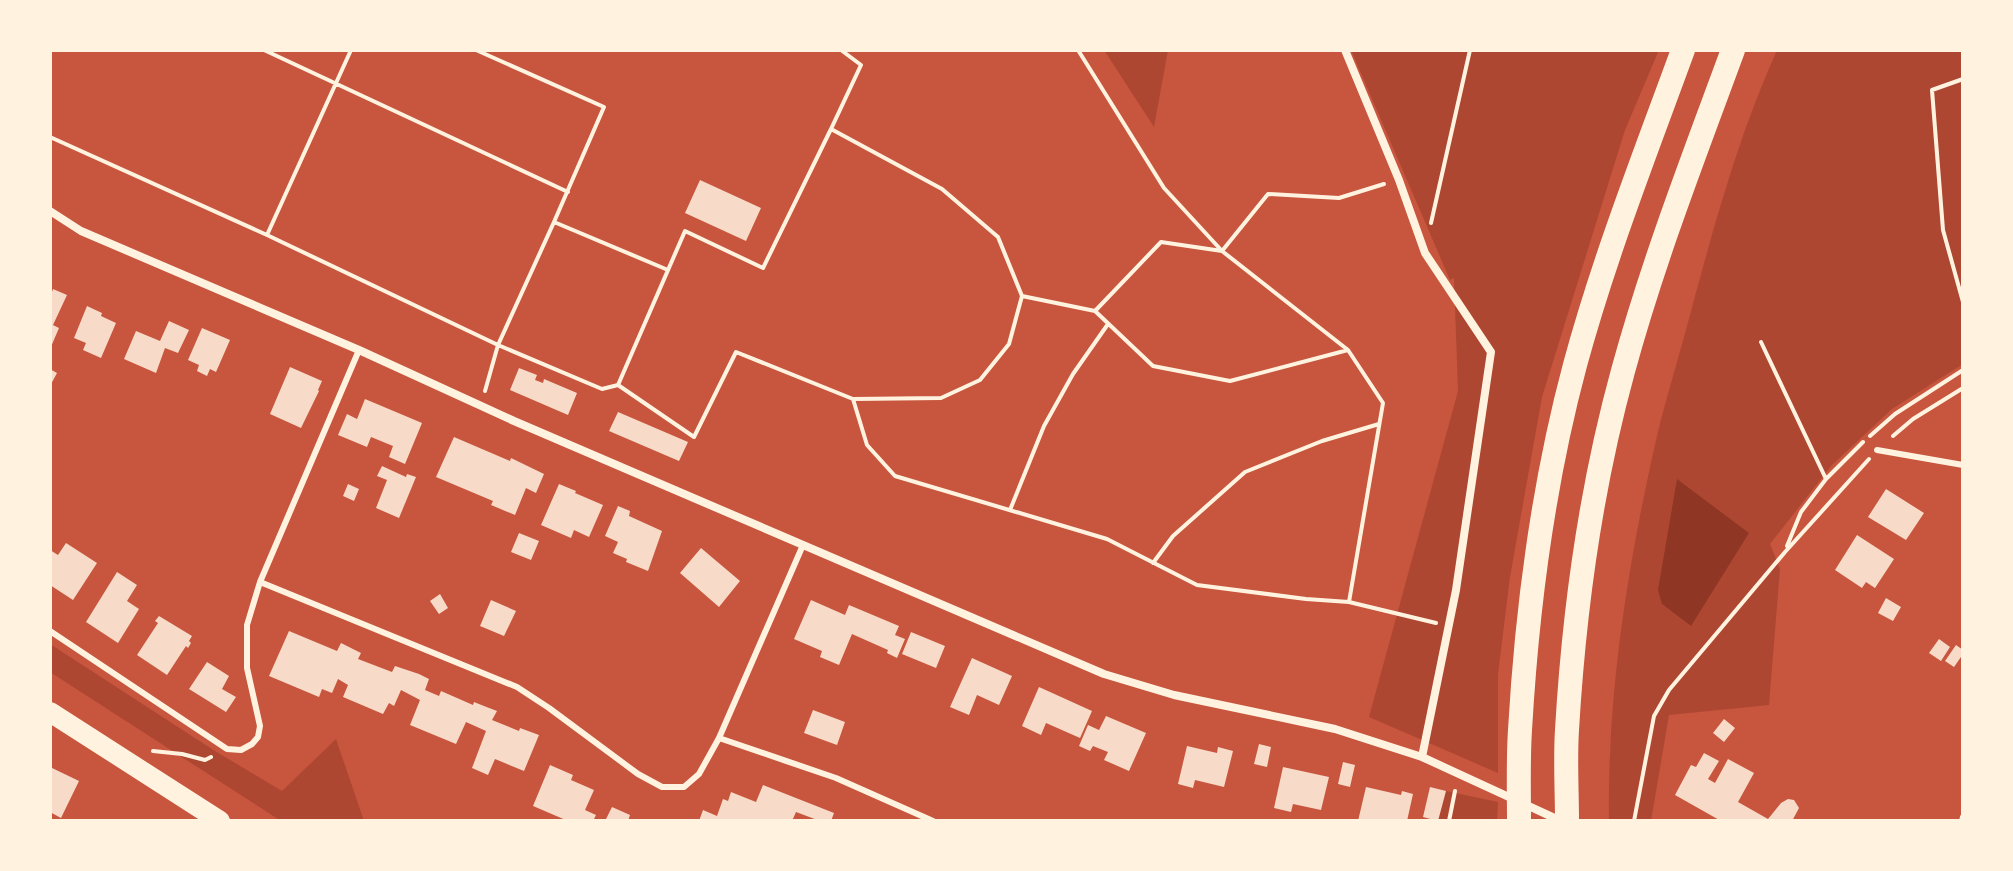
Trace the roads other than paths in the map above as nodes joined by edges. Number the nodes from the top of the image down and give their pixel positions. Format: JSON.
{"nodes":[{"id":1,"x":1345,"y":50,"type":"edge"},
{"id":2,"x":1683,"y":50,"type":"edge"},
{"id":3,"x":1733,"y":50,"type":"edge"},
{"id":4,"x":50,"y":211,"type":"edge"},
{"id":5,"x":359,"y":350,"type":"junction"},
{"id":6,"x":1877,"y":450,"type":"road end"},
{"id":7,"x":1963,"y":465,"type":"edge"},
{"id":8,"x":803,"y":545,"type":"junction"},
{"id":9,"x":260,"y":582,"type":"junction"},
{"id":10,"x":50,"y":631,"type":"edge"},
{"id":11,"x":50,"y":712,"type":"edge"},
{"id":12,"x":719,"y":738,"type":"junction"},
{"id":13,"x":1422,"y":757,"type":"junction"},
{"id":14,"x":220,"y":821,"type":"edge"},
{"id":15,"x":933,"y":821,"type":"edge"},
{"id":16,"x":1519,"y":821,"type":"edge"},
{"id":17,"x":1564,"y":821,"type":"edge"}],
"edges":[{"from":1,"to":13,"type":"street"},
{"from":2,"to":16,"type":"highway"},
{"from":3,"to":17,"type":"highway"},
{"from":4,"to":5,"type":"street"},
{"from":5,"to":8,"type":"street"},
{"from":5,"to":9,"type":"lane"},
{"from":6,"to":7,"type":"lane"},
{"from":8,"to":12,"type":"lane"},
{"from":8,"to":13,"type":"street"},
{"from":9,"to":10,"type":"lane"},
{"from":9,"to":12,"type":"lane"},
{"from":11,"to":14,"type":"main road"},
{"from":12,"to":15,"type":"lane"},
{"from":13,"to":17,"type":"street"}]}
